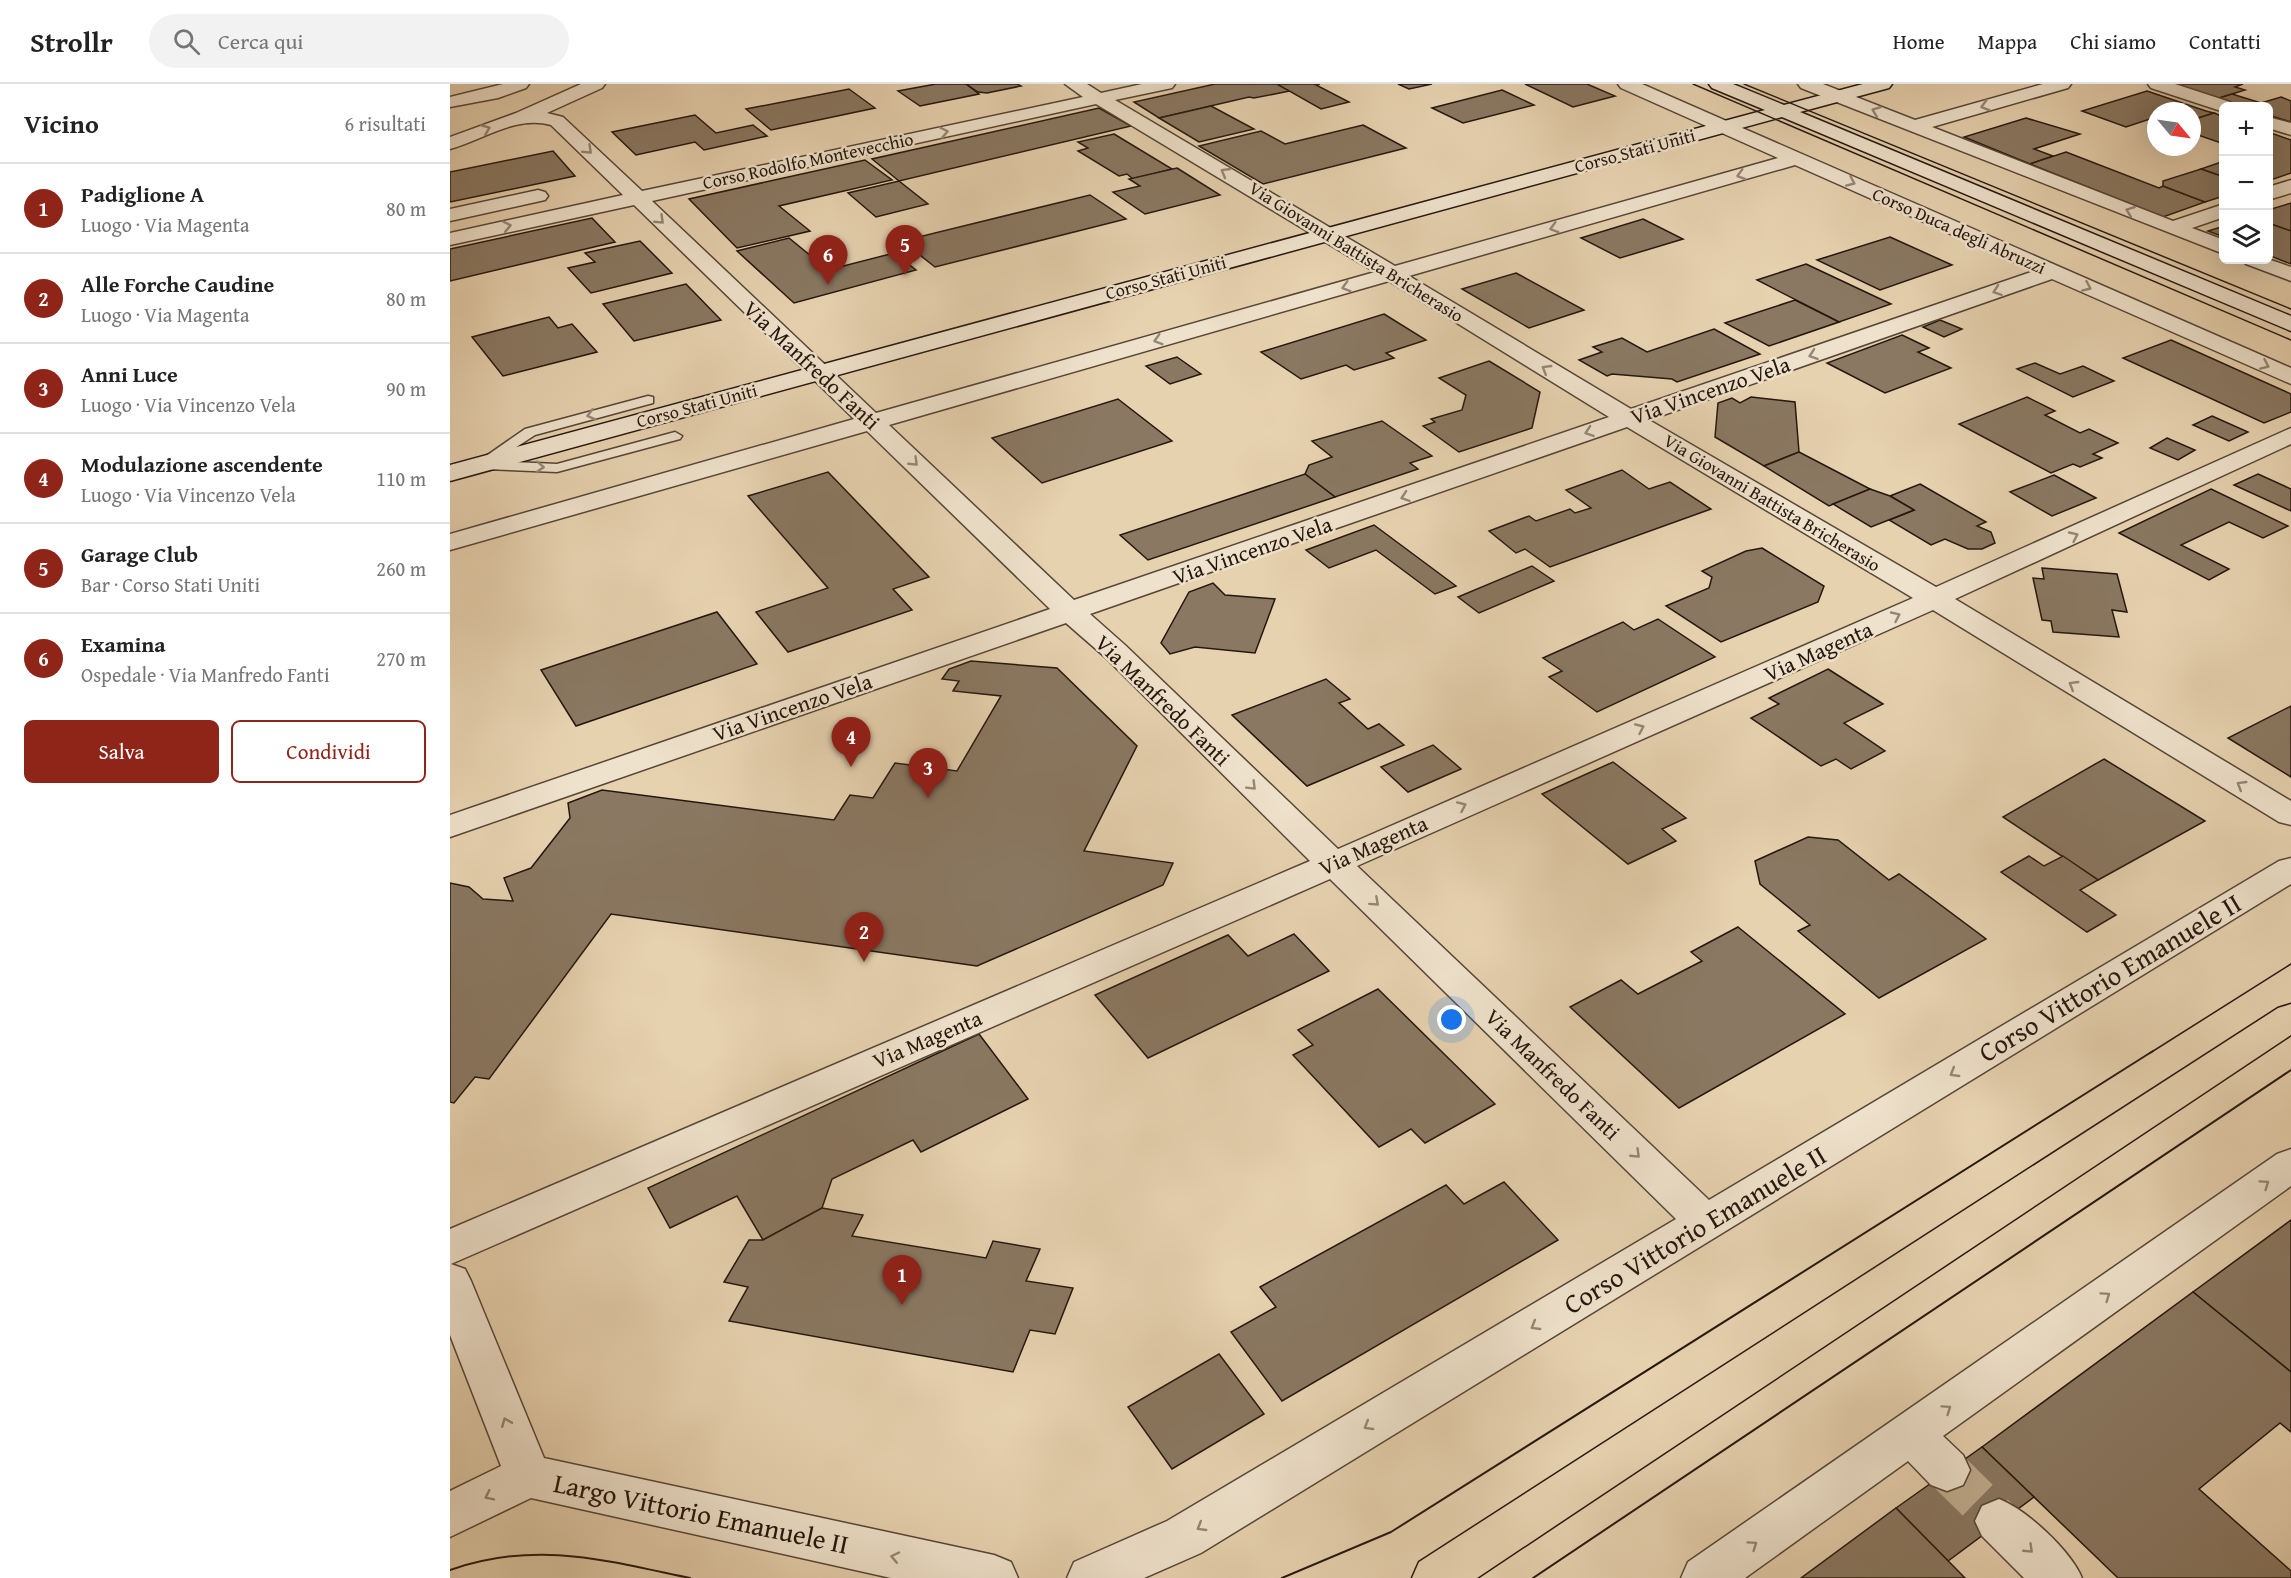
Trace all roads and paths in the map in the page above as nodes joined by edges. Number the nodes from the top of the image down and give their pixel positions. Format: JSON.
{"nodes":[{"id":1,"x":517,"y":84,"type":"edge"},
{"id":2,"x":596,"y":84,"type":"edge"},
{"id":3,"x":1166,"y":84,"type":"edge"},
{"id":4,"x":1627,"y":84,"type":"edge"},
{"id":5,"x":1718,"y":84,"type":"edge"},
{"id":6,"x":1807,"y":84,"type":"edge"},
{"id":7,"x":1882,"y":84,"type":"edge"},
{"id":8,"x":2062,"y":84,"type":"edge"},
{"id":9,"x":2157,"y":84,"type":"edge"},
{"id":10,"x":1067,"y":85,"type":"edge"},
{"id":11,"x":566,"y":95,"type":"junction"},
{"id":12,"x":1838,"y":96,"type":"junction"},
{"id":13,"x":1100,"y":98,"type":"junction"},
{"id":14,"x":450,"y":102,"type":"edge"},
{"id":15,"x":2219,"y":104,"type":"edge"},
{"id":16,"x":1783,"y":111,"type":"junction"},
{"id":17,"x":522,"y":117,"type":"junction"},
{"id":18,"x":557,"y":121,"type":"junction"},
{"id":19,"x":2273,"y":124,"type":"edge"},
{"id":20,"x":1914,"y":126,"type":"junction"},
{"id":21,"x":1725,"y":127,"type":"junction"},
{"id":22,"x":2291,"y":129,"type":"edge"},
{"id":23,"x":450,"y":143,"type":"edge"},
{"id":24,"x":1798,"y":158,"type":"junction"},
{"id":25,"x":641,"y":174,"type":"dead end"},
{"id":26,"x":618,"y":179,"type":"junction"},
{"id":27,"x":596,"y":184,"type":"dead end"},
{"id":28,"x":2291,"y":186,"type":"edge"},
{"id":29,"x":2273,"y":192,"type":"edge"},
{"id":30,"x":551,"y":194,"type":"dead end"},
{"id":31,"x":637,"y":198,"type":"junction"},
{"id":32,"x":2219,"y":211,"type":"edge"},
{"id":33,"x":450,"y":215,"type":"edge"},
{"id":34,"x":2173,"y":228,"type":"junction"},
{"id":35,"x":1330,"y":234,"type":"junction"},
{"id":36,"x":450,"y":239,"type":"edge"},
{"id":37,"x":2219,"y":246,"type":"edge"},
{"id":38,"x":2264,"y":264,"type":"edge"},
{"id":39,"x":2052,"y":273,"type":"junction"},
{"id":40,"x":1392,"y":274,"type":"junction"},
{"id":41,"x":2291,"y":274,"type":"edge"},
{"id":42,"x":2291,"y":324,"type":"edge"},
{"id":43,"x":821,"y":372,"type":"junction"},
{"id":44,"x":2291,"y":377,"type":"edge"},
{"id":45,"x":648,"y":400,"type":"dead end"},
{"id":46,"x":1629,"y":418,"type":"junction"},
{"id":47,"x":872,"y":422,"type":"junction"},
{"id":48,"x":2291,"y":435,"type":"edge"},
{"id":49,"x":675,"y":436,"type":"dead end"},
{"id":50,"x":482,"y":464,"type":"junction"},
{"id":51,"x":450,"y":473,"type":"edge"},
{"id":52,"x":450,"y":542,"type":"edge"},
{"id":53,"x":1934,"y":598,"type":"junction"},
{"id":54,"x":1069,"y":611,"type":"junction"},
{"id":55,"x":2291,"y":815,"type":"edge"},
{"id":56,"x":450,"y":826,"type":"edge"},
{"id":57,"x":1331,"y":863,"type":"junction"},
{"id":58,"x":2291,"y":869,"type":"edge"},
{"id":59,"x":2291,"y":1017,"type":"edge"},
{"id":60,"x":2291,"y":1165,"type":"edge"},
{"id":61,"x":1706,"y":1223,"type":"junction"},
{"id":62,"x":450,"y":1247,"type":"edge"},
{"id":63,"x":450,"y":1281,"type":"edge"},
{"id":64,"x":1911,"y":1434,"type":"junction"},
{"id":65,"x":1947,"y":1470,"type":"tunnel mouth"},
{"id":66,"x":528,"y":1476,"type":"junction"},
{"id":67,"x":450,"y":1515,"type":"edge"},
{"id":68,"x":1999,"y":1521,"type":"tunnel mouth"},
{"id":69,"x":994,"y":1578,"type":"edge"},
{"id":70,"x":1091,"y":1578,"type":"edge"},
{"id":71,"x":1436,"y":1578,"type":"edge"},
{"id":72,"x":1705,"y":1578,"type":"edge"},
{"id":73,"x":2058,"y":1578,"type":"edge"}],
"edges":[{"from":1,"to":11,"type":"street"},
{"from":1,"to":14,"type":"street"},
{"from":2,"to":11,"type":"street"},
{"from":3,"to":13,"type":"street","name":"Corso Rodolfo Montevecchio"},
{"from":4,"to":21,"type":"street","name":"Corso Duca degli Abruzzi"},
{"from":5,"to":16,"type":"street","name":"Corso Duca degli Abruzzi"},
{"from":6,"to":12,"type":"street"},
{"from":7,"to":12,"type":"street","name":"Corso Stati Uniti"},
{"from":8,"to":20,"type":"street","one_way":true},
{"from":9,"to":15,"type":"street"},
{"from":10,"to":13,"type":"street","name":"Via Giovanni Battista Bricherasio"},
{"from":11,"to":17,"type":"street"},
{"from":11,"to":18,"type":"street"},
{"from":12,"to":16,"type":"street","name":"Corso Stati Uniti"},
{"from":20,"to":12,"type":"street","one_way":true},
{"from":31,"to":13,"type":"street","name":"Corso Rodolfo Montevecchio","one_way":true},
{"from":35,"to":13,"type":"street","name":"Via Giovanni Battista Bricherasio","one_way":true},
{"from":16,"to":21,"type":"street","name":"Corso Stati Uniti"},
{"from":16,"to":42,"type":"street","name":"Corso Duca degli Abruzzi"},
{"from":17,"to":18,"type":"street"},
{"from":23,"to":17,"type":"street","one_way":true},
{"from":18,"to":26,"type":"street","name":"Via Manfredo Fanti","one_way":true},
{"from":19,"to":22,"type":"street"},
{"from":34,"to":20,"type":"street","one_way":true},
{"from":21,"to":24,"type":"street","name":"Corso Duca degli Abruzzi"},
{"from":21,"to":35,"type":"street","name":"Corso Stati Uniti"},
{"from":24,"to":39,"type":"street","name":"Corso Duca degli Abruzzi","one_way":true},
{"from":24,"to":40,"type":"street","one_way":true},
{"from":25,"to":26,"type":"street"},
{"from":26,"to":27,"type":"street"},
{"from":26,"to":31,"type":"street","name":"Via Manfredo Fanti"},
{"from":28,"to":29,"type":"street"},
{"from":30,"to":33,"type":"street"},
{"from":36,"to":31,"type":"street","name":"Corso Rodolfo Montevecchio","one_way":true},
{"from":31,"to":43,"type":"street","name":"Via Manfredo Fanti","one_way":true},
{"from":32,"to":34,"type":"street"},
{"from":34,"to":37,"type":"street"},
{"from":35,"to":40,"type":"street","name":"Via Giovanni Battista Bricherasio"},
{"from":35,"to":43,"type":"street","name":"Corso Stati Uniti"},
{"from":38,"to":41,"type":"street"},
{"from":39,"to":44,"type":"street","name":"Corso Duca degli Abruzzi","one_way":true},
{"from":39,"to":46,"type":"street","name":"Via Vincenzo Vela","one_way":true},
{"from":46,"to":40,"type":"street","name":"Via Giovanni Battista Bricherasio","one_way":true},
{"from":40,"to":47,"type":"street","one_way":true},
{"from":43,"to":47,"type":"street","name":"Via Manfredo Fanti"},
{"from":43,"to":50,"type":"street","name":"Corso Stati Uniti"},
{"from":45,"to":50,"type":"lane","one_way":true},
{"from":46,"to":53,"type":"street","name":"Via Giovanni Battista Bricherasio"},
{"from":46,"to":54,"type":"street","name":"Via Vincenzo Vela","one_way":true},
{"from":47,"to":52,"type":"street"},
{"from":47,"to":54,"type":"street","name":"Via Manfredo Fanti","one_way":true},
{"from":53,"to":48,"type":"street","name":"Via Magenta","one_way":true},
{"from":50,"to":49,"type":"lane","one_way":true},
{"from":50,"to":51,"type":"street","name":"Corso Stati Uniti"},
{"from":55,"to":53,"type":"street","name":"Via Giovanni Battista Bricherasio","one_way":true},
{"from":57,"to":53,"type":"street","name":"Via Magenta","one_way":true},
{"from":54,"to":56,"type":"street","name":"Via Vincenzo Vela"},
{"from":54,"to":57,"type":"street","name":"Via Manfredo Fanti","one_way":true},
{"from":57,"to":61,"type":"street","name":"Via Manfredo Fanti","one_way":true},
{"from":57,"to":62,"type":"street","name":"Via Magenta"},
{"from":58,"to":61,"type":"street","name":"Corso Vittorio Emanuele II","one_way":true},
{"from":59,"to":71,"type":"main road"},
{"from":64,"to":60,"type":"street","one_way":true},
{"from":61,"to":70,"type":"street","name":"Corso Vittorio Emanuele II","one_way":true},
{"from":66,"to":63,"type":"street","one_way":true},
{"from":64,"to":65,"type":"street"},
{"from":72,"to":64,"type":"street","one_way":true},
{"from":66,"to":67,"type":"street","name":"Largo Vittorio Emanuele II","one_way":true},
{"from":69,"to":66,"type":"street","name":"Largo Vittorio Emanuele II","one_way":true},
{"from":68,"to":73,"type":"street","one_way":true}]}
